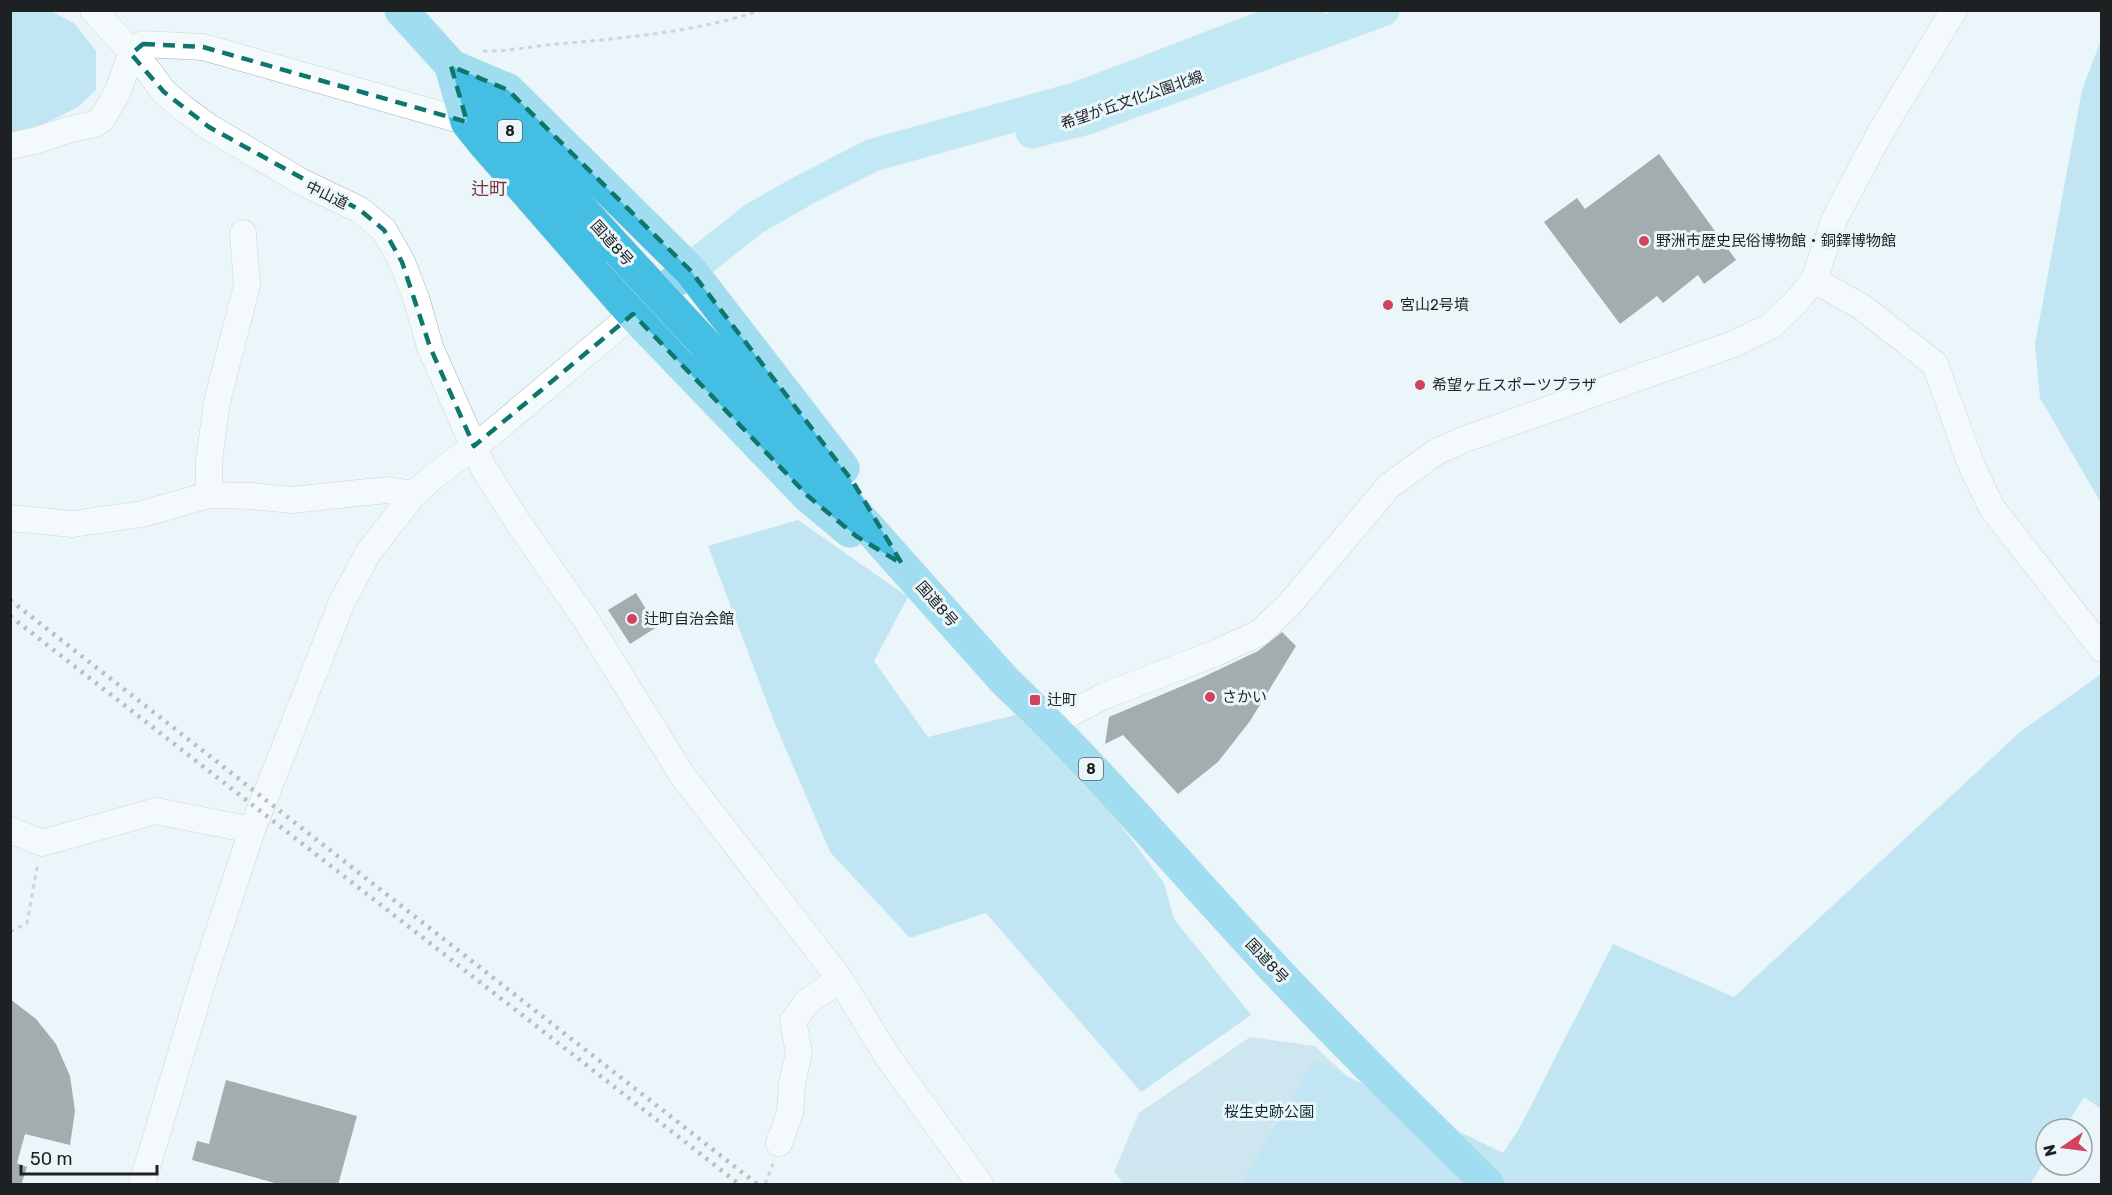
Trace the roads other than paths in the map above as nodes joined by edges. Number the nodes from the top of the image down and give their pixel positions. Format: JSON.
{"nodes":[{"id":1,"x":93,"y":10,"type":"edge"},
{"id":2,"x":401,"y":10,"type":"edge"},
{"id":3,"x":1308,"y":10,"type":"edge"},
{"id":4,"x":1383,"y":10,"type":"edge"},
{"id":5,"x":1954,"y":10,"type":"edge"},
{"id":6,"x":131,"y":54,"type":"junction"},
{"id":7,"x":465,"y":58,"type":"junction"},
{"id":8,"x":467,"y":122,"type":"junction"},
{"id":9,"x":10,"y":146,"type":"edge"},
{"id":10,"x":806,"y":189,"type":"junction"},
{"id":11,"x":243,"y":233,"type":"dead end"},
{"id":12,"x":690,"y":270,"type":"junction"},
{"id":13,"x":1814,"y":280,"type":"junction"},
{"id":14,"x":633,"y":314,"type":"junction"},
{"id":15,"x":474,"y":446,"type":"junction"},
{"id":16,"x":414,"y":494,"type":"junction"},
{"id":17,"x":209,"y":495,"type":"junction"},
{"id":18,"x":10,"y":518,"type":"edge"},
{"id":19,"x":902,"y":564,"type":"junction"},
{"id":20,"x":2102,"y":649,"type":"edge"},
{"id":21,"x":1050,"y":724,"type":"junction"},
{"id":22,"x":10,"y":830,"type":"edge"},
{"id":23,"x":252,"y":830,"type":"junction"},
{"id":24,"x":840,"y":979,"type":"junction"},
{"id":25,"x":779,"y":1143,"type":"dead end"},
{"id":26,"x":142,"y":1185,"type":"edge"},
{"id":27,"x":980,"y":1185,"type":"edge"},
{"id":28,"x":1488,"y":1185,"type":"edge"}],
"edges":[{"from":1,"to":6,"type":"street","name":"中山道"},
{"from":2,"to":7,"type":"highway","name":"国道8号","number":"8"},
{"from":3,"to":10,"type":"main road","name":"希望が丘文化公園北線"},
{"from":4,"to":10,"type":"main road","name":"希望が丘文化公園北線"},
{"from":5,"to":13,"type":"street"},
{"from":6,"to":8,"type":"street"},
{"from":6,"to":9,"type":"street"},
{"from":6,"to":15,"type":"street","name":"中山道"},
{"from":7,"to":8,"type":"highway"},
{"from":7,"to":12,"type":"highway"},
{"from":7,"to":19,"type":"highway","name":"国道8号","number":"8","bridge":true},
{"from":8,"to":14,"type":"highway"},
{"from":10,"to":12,"type":"main road","name":"希望が丘文化公園北線"},
{"from":11,"to":17,"type":"street"},
{"from":12,"to":14,"type":"main road","name":"希望が丘文化公園北線"},
{"from":12,"to":19,"type":"highway"},
{"from":13,"to":20,"type":"street"},
{"from":13,"to":21,"type":"street"},
{"from":14,"to":15,"type":"street"},
{"from":14,"to":19,"type":"highway"},
{"from":15,"to":16,"type":"street"},
{"from":15,"to":24,"type":"street","name":"中山道"},
{"from":16,"to":17,"type":"street"},
{"from":16,"to":23,"type":"street"},
{"from":17,"to":18,"type":"street"},
{"from":19,"to":21,"type":"highway","name":"国道8号","number":"8"},
{"from":21,"to":28,"type":"highway","name":"国道8号","number":"8"},
{"from":22,"to":23,"type":"street"},
{"from":23,"to":26,"type":"street"},
{"from":24,"to":25,"type":"street"},
{"from":24,"to":27,"type":"street","name":"中山道"}]}
